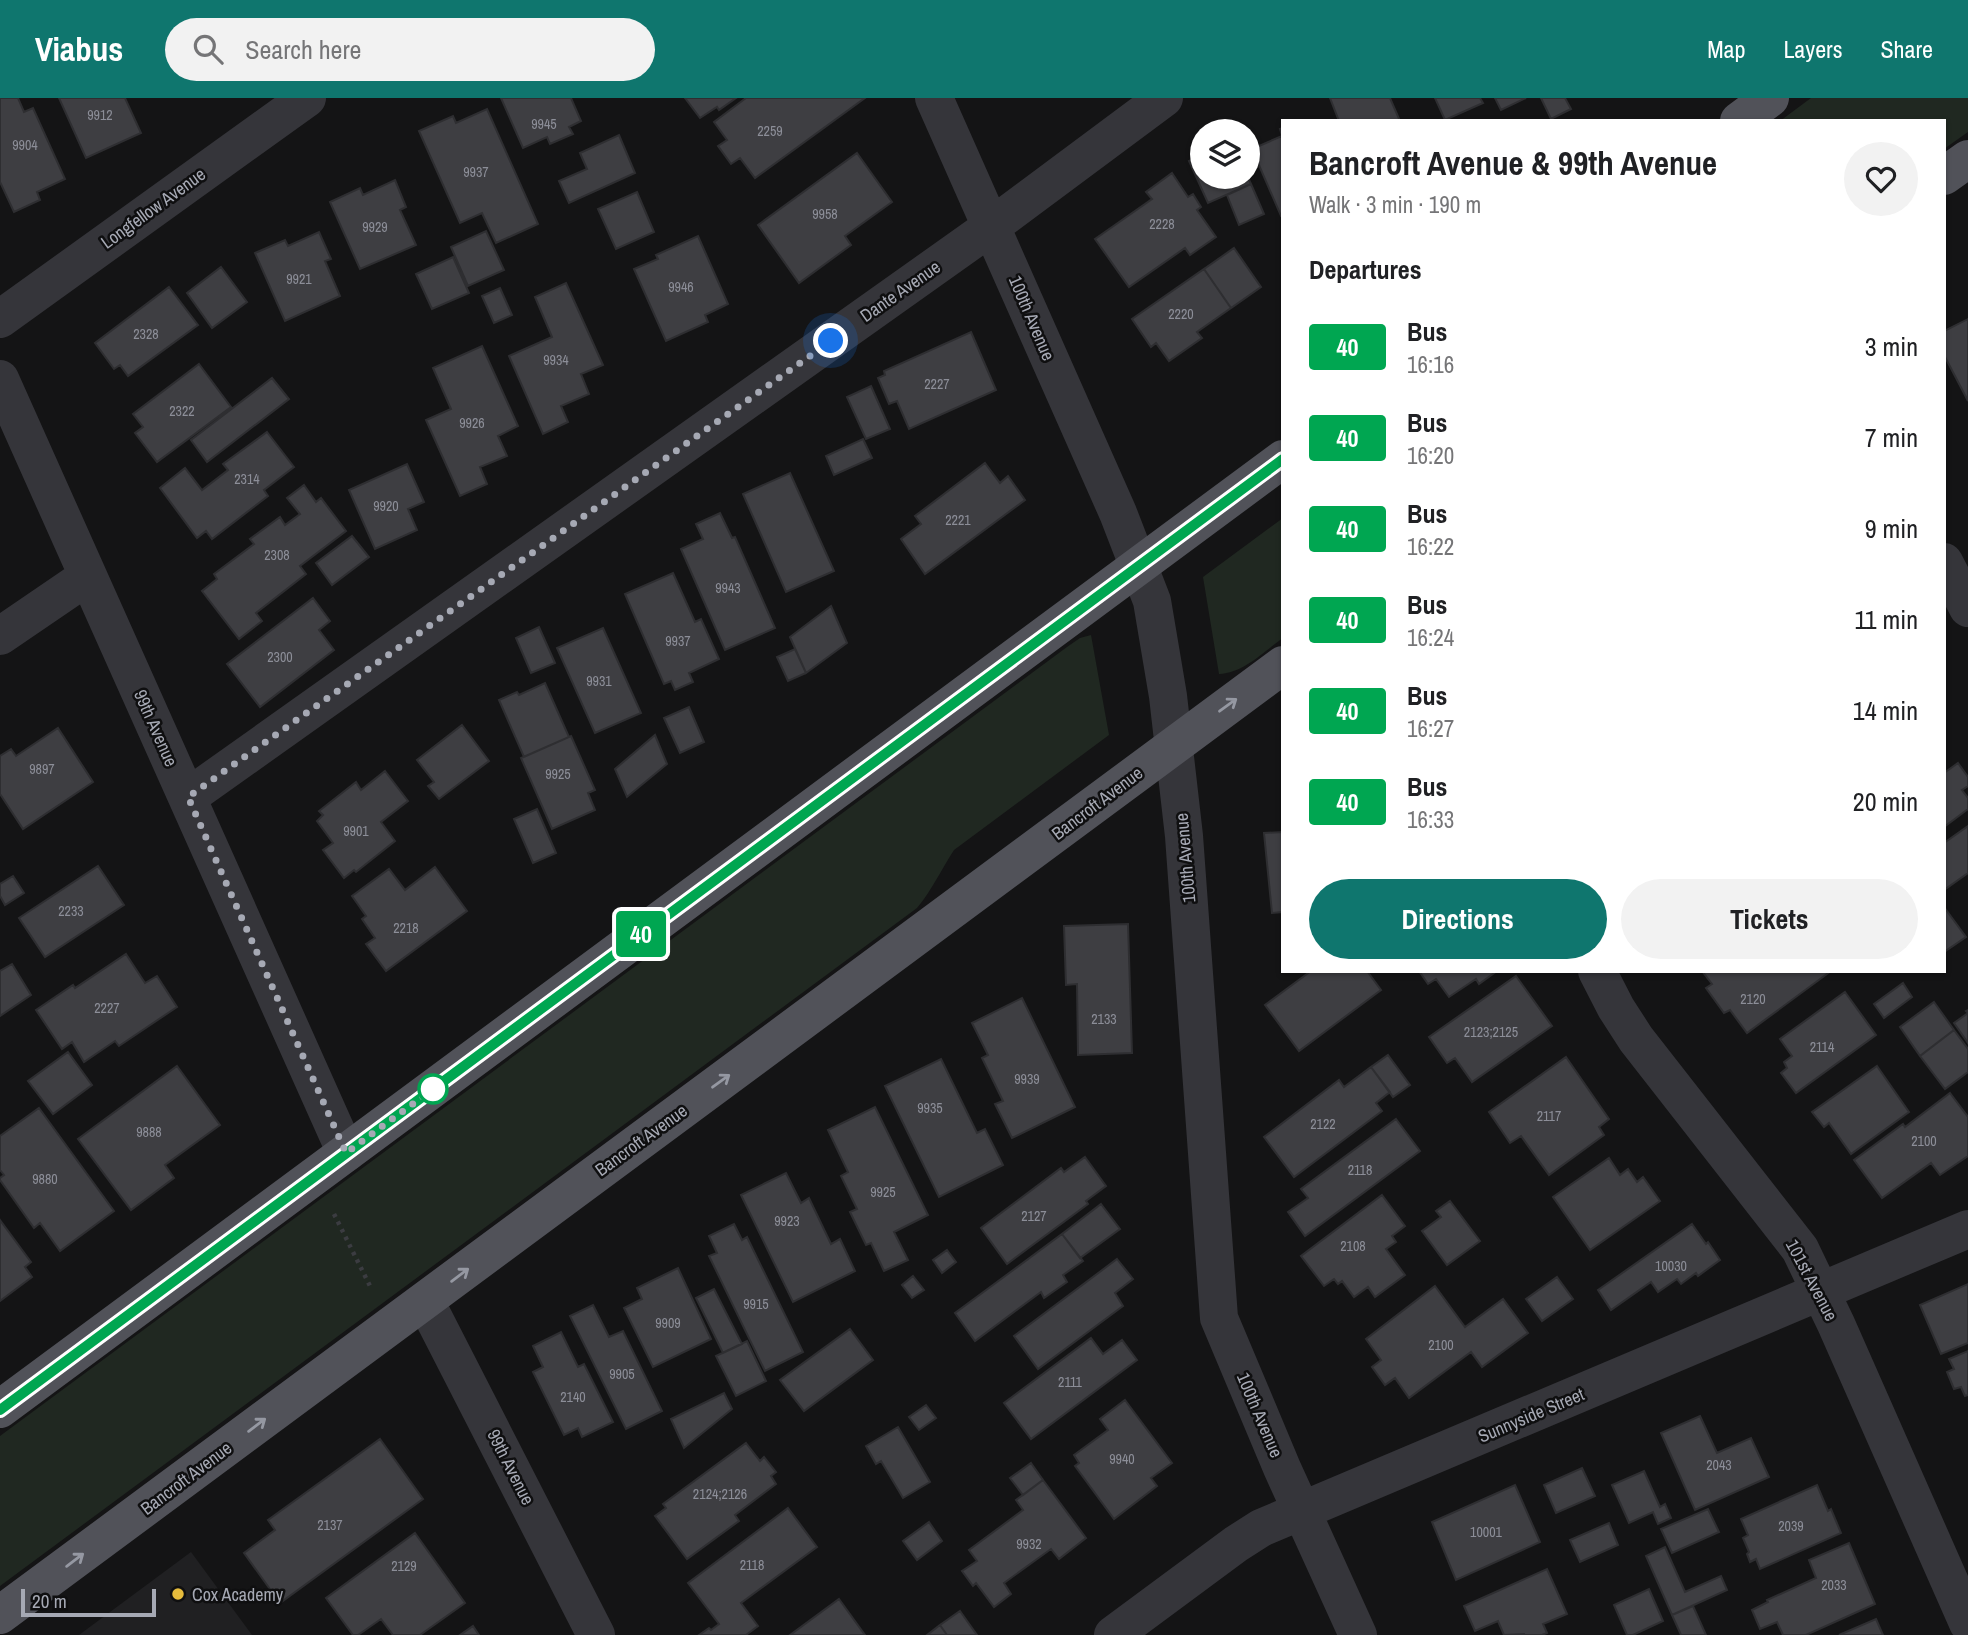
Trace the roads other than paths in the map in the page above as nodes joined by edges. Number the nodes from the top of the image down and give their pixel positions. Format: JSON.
{"nodes":[{"id":1,"x":307,"y":98,"type":"edge"},
{"id":2,"x":934,"y":98,"type":"edge"},
{"id":3,"x":1164,"y":98,"type":"edge"},
{"id":4,"x":1770,"y":98,"type":"edge"},
{"id":5,"x":1742,"y":119,"type":"edge"},
{"id":6,"x":1968,"y":159,"type":"edge"},
{"id":7,"x":1946,"y":175,"type":"edge"},
{"id":8,"x":992,"y":226,"type":"junction"},
{"id":9,"x":0,"y":319,"type":"edge"},
{"id":10,"x":0,"y":379,"type":"edge"},
{"id":11,"x":1281,"y":460,"type":"edge"},
{"id":12,"x":1140,"y":565,"type":"junction"},
{"id":13,"x":1946,"y":566,"type":"edge"},
{"id":14,"x":88,"y":576,"type":"junction"},
{"id":15,"x":1968,"y":608,"type":"edge"},
{"id":16,"x":0,"y":636,"type":"edge"},
{"id":17,"x":1281,"y":666,"type":"edge"},
{"id":18,"x":1174,"y":746,"type":"junction"},
{"id":19,"x":188,"y":797,"type":"junction"},
{"id":20,"x":1598,"y":973,"type":"edge"},
{"id":21,"x":346,"y":1153,"type":"junction"},
{"id":22,"x":1968,"y":1229,"type":"edge"},
{"id":23,"x":1821,"y":1292,"type":"junction"},
{"id":24,"x":425,"y":1301,"type":"junction"},
{"id":25,"x":0,"y":1409,"type":"edge"},
{"id":26,"x":1302,"y":1512,"type":"junction"},
{"id":27,"x":0,"y":1615,"type":"edge"},
{"id":28,"x":1968,"y":1623,"type":"edge"},
{"id":29,"x":596,"y":1635,"type":"edge"},
{"id":30,"x":1113,"y":1635,"type":"edge"},
{"id":31,"x":1358,"y":1635,"type":"edge"}],
"edges":[{"from":1,"to":9,"type":"street","name":"Longfellow Avenue"},
{"from":2,"to":8,"type":"street","name":"100th Avenue"},
{"from":3,"to":8,"type":"street","name":"Dante Avenue"},
{"from":4,"to":5,"type":"main road"},
{"from":6,"to":7,"type":"main road"},
{"from":8,"to":12,"type":"street","name":"100th Avenue"},
{"from":8,"to":19,"type":"street","name":"Dante Avenue"},
{"from":10,"to":14,"type":"street","name":"99th Avenue"},
{"from":11,"to":12,"type":"main road"},
{"from":12,"to":18,"type":"street","name":"100th Avenue"},
{"from":12,"to":21,"type":"main road"},
{"from":13,"to":15,"type":"street"},
{"from":14,"to":16,"type":"street"},
{"from":14,"to":19,"type":"street","name":"99th Avenue"},
{"from":18,"to":17,"type":"main road","name":"Bancroft Avenue","one_way":true},
{"from":24,"to":18,"type":"main road","name":"Bancroft Avenue","one_way":true},
{"from":18,"to":26,"type":"street","name":"100th Avenue"},
{"from":19,"to":21,"type":"street","name":"99th Avenue"},
{"from":20,"to":23,"type":"street","name":"101st Avenue"},
{"from":21,"to":25,"type":"main road"},
{"from":22,"to":23,"type":"street","name":"Sunnyside Street"},
{"from":23,"to":26,"type":"street","name":"Sunnyside Street"},
{"from":23,"to":28,"type":"street","name":"101st Avenue"},
{"from":27,"to":24,"type":"main road","name":"Bancroft Avenue","one_way":true},
{"from":24,"to":29,"type":"street","name":"99th Avenue"},
{"from":26,"to":30,"type":"street","name":"Sunnyside Street"},
{"from":26,"to":31,"type":"street","name":"100th Avenue"}]}
